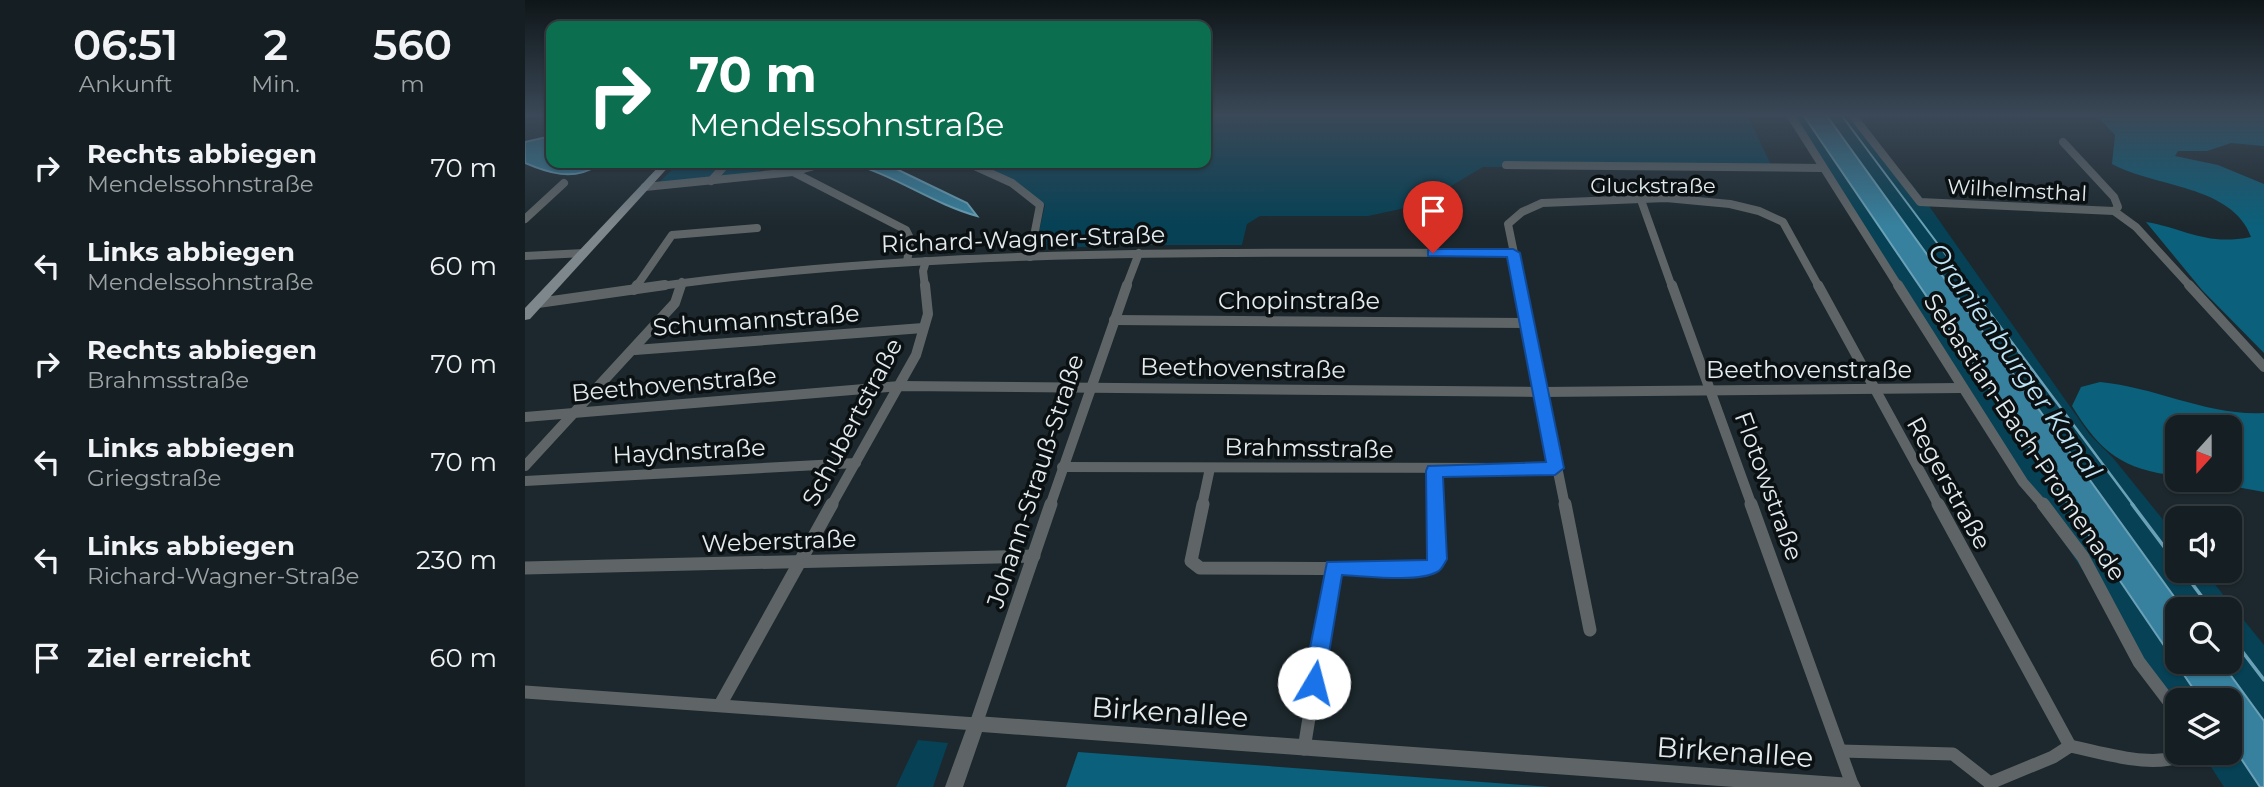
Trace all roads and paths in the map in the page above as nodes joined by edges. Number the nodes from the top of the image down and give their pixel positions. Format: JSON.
{"nodes":[{"id":1,"x":1812,"y":153,"type":"edge"},
{"id":2,"x":1882,"y":153,"type":"edge"},
{"id":3,"x":2073,"y":153,"type":"edge"},
{"id":4,"x":1506,"y":165,"type":"dead end"},
{"id":5,"x":1821,"y":167,"type":"junction"},
{"id":6,"x":662,"y":168,"type":"edge"},
{"id":7,"x":723,"y":168,"type":"edge"},
{"id":8,"x":807,"y":168,"type":"edge"},
{"id":9,"x":979,"y":168,"type":"edge"},
{"id":10,"x":793,"y":172,"type":"junction"},
{"id":11,"x":711,"y":181,"type":"junction"},
{"id":12,"x":564,"y":183,"type":"dead end"},
{"id":13,"x":645,"y":187,"type":"junction"},
{"id":14,"x":1641,"y":201,"type":"junction"},
{"id":15,"x":1763,"y":210,"type":"joint"},
{"id":16,"x":2114,"y":211,"type":"junction"},
{"id":17,"x":525,"y":219,"type":"edge"},
{"id":18,"x":757,"y":228,"type":"dead end"},
{"id":19,"x":584,"y":253,"type":"junction"},
{"id":20,"x":1139,"y":253,"type":"junction"},
{"id":21,"x":1513,"y":253,"type":"junction"},
{"id":22,"x":525,"y":256,"type":"edge"},
{"id":23,"x":1030,"y":257,"type":"junction"},
{"id":24,"x":907,"y":261,"type":"junction"},
{"id":25,"x":926,"y":261,"type":"junction"},
{"id":26,"x":682,"y":282,"type":"junction"},
{"id":27,"x":634,"y":290,"type":"junction"},
{"id":28,"x":538,"y":303,"type":"junction"},
{"id":29,"x":525,"y":316,"type":"edge"},
{"id":30,"x":1114,"y":320,"type":"junction"},
{"id":31,"x":1526,"y":323,"type":"junction"},
{"id":32,"x":923,"y":328,"type":"junction"},
{"id":33,"x":635,"y":350,"type":"junction"},
{"id":34,"x":2264,"y":367,"type":"edge"},
{"id":35,"x":900,"y":386,"type":"junction"},
{"id":36,"x":1089,"y":387,"type":"junction"},
{"id":37,"x":1961,"y":388,"type":"junction"},
{"id":38,"x":1712,"y":390,"type":"junction"},
{"id":39,"x":1874,"y":390,"type":"junction"},
{"id":40,"x":1541,"y":392,"type":"junction"},
{"id":41,"x":577,"y":412,"type":"junction"},
{"id":42,"x":525,"y":417,"type":"edge"},
{"id":43,"x":856,"y":463,"type":"junction"},
{"id":44,"x":525,"y":466,"type":"edge"},
{"id":45,"x":1062,"y":467,"type":"junction"},
{"id":46,"x":1210,"y":468,"type":"junction"},
{"id":47,"x":1555,"y":468,"type":"junction"},
{"id":48,"x":1434,"y":471,"type":"junction"},
{"id":49,"x":525,"y":481,"type":"edge"},
{"id":50,"x":1034,"y":556,"type":"junction"},
{"id":51,"x":799,"y":562,"type":"junction"},
{"id":52,"x":525,"y":568,"type":"edge"},
{"id":53,"x":1333,"y":568,"type":"junction"},
{"id":54,"x":1590,"y":630,"type":"dead end"},
{"id":55,"x":525,"y":692,"type":"edge"},
{"id":56,"x":2165,"y":696,"type":"edge"},
{"id":57,"x":720,"y":705,"type":"junction"},
{"id":58,"x":976,"y":723,"type":"junction"},
{"id":59,"x":2070,"y":746,"type":"junction"},
{"id":60,"x":1304,"y":749,"type":"junction"},
{"id":61,"x":1841,"y":751,"type":"junction"},
{"id":62,"x":2165,"y":760,"type":"edge"},
{"id":63,"x":1991,"y":785,"type":"edge"},
{"id":64,"x":954,"y":787,"type":"edge"},
{"id":65,"x":1852,"y":787,"type":"edge"}],
"edges":[{"from":1,"to":5,"type":"street","name":"Sebastian-Bach-Promenade"},
{"from":2,"to":16,"type":"street","name":"Wilhelmsthal"},
{"from":3,"to":16,"type":"street","name":"Wilhelmsthal"},
{"from":4,"to":5,"type":"street"},
{"from":5,"to":37,"type":"street","name":"Sebastian-Bach-Promenade"},
{"from":6,"to":13,"type":"main road"},
{"from":7,"to":11,"type":"street"},
{"from":8,"to":10,"type":"street"},
{"from":9,"to":23,"type":"street"},
{"from":10,"to":11,"type":"street"},
{"from":10,"to":24,"type":"street"},
{"from":11,"to":13,"type":"street"},
{"from":12,"to":17,"type":"street"},
{"from":13,"to":19,"type":"main road"},
{"from":14,"to":15,"type":"street","name":"Gluckstraße"},
{"from":14,"to":21,"type":"street","name":"Gluckstraße"},
{"from":14,"to":38,"type":"street","name":"Flotowstraße"},
{"from":15,"to":39,"type":"street","name":"Regerstraße"},
{"from":16,"to":34,"type":"street","name":"Wilhelmsthal"},
{"from":18,"to":27,"type":"street"},
{"from":19,"to":22,"type":"street"},
{"from":19,"to":28,"type":"main road"},
{"from":20,"to":21,"type":"street","name":"Richard-Wagner-Straße"},
{"from":20,"to":23,"type":"street","name":"Richard-Wagner-Straße"},
{"from":20,"to":30,"type":"street","name":"Johann-Strauß-Straße"},
{"from":21,"to":31,"type":"street"},
{"from":23,"to":25,"type":"street","name":"Richard-Wagner-Straße"},
{"from":24,"to":25,"type":"street","name":"Richard-Wagner-Straße"},
{"from":24,"to":26,"type":"street","name":"Richard-Wagner-Straße"},
{"from":25,"to":32,"type":"street","name":"Schubertstraße"},
{"from":26,"to":27,"type":"street","name":"Richard-Wagner-Straße"},
{"from":26,"to":33,"type":"street"},
{"from":27,"to":28,"type":"street","name":"Richard-Wagner-Straße"},
{"from":28,"to":29,"type":"main road"},
{"from":30,"to":31,"type":"street","name":"Chopinstraße"},
{"from":30,"to":36,"type":"street","name":"Johann-Strauß-Straße"},
{"from":31,"to":40,"type":"street"},
{"from":32,"to":33,"type":"street","name":"Schumannstraße"},
{"from":32,"to":35,"type":"street","name":"Schubertstraße"},
{"from":33,"to":41,"type":"street"},
{"from":35,"to":36,"type":"street","name":"Beethovenstraße"},
{"from":35,"to":41,"type":"street","name":"Beethovenstraße"},
{"from":35,"to":43,"type":"street","name":"Schubertstraße"},
{"from":36,"to":40,"type":"street","name":"Beethovenstraße"},
{"from":36,"to":45,"type":"street","name":"Johann-Strauß-Straße"},
{"from":37,"to":39,"type":"street","name":"Beethovenstraße"},
{"from":37,"to":56,"type":"street","name":"Sebastian-Bach-Promenade"},
{"from":38,"to":39,"type":"street","name":"Beethovenstraße"},
{"from":38,"to":40,"type":"street","name":"Beethovenstraße"},
{"from":38,"to":61,"type":"street","name":"Flotowstraße"},
{"from":39,"to":59,"type":"street","name":"Regerstraße"},
{"from":40,"to":47,"type":"street"},
{"from":41,"to":42,"type":"street","name":"Beethovenstraße"},
{"from":41,"to":44,"type":"street"},
{"from":43,"to":49,"type":"street","name":"Haydnstraße"},
{"from":43,"to":51,"type":"street","name":"Schubertstraße"},
{"from":45,"to":46,"type":"street","name":"Brahmsstraße"},
{"from":45,"to":50,"type":"street","name":"Johann-Strauß-Straße"},
{"from":46,"to":48,"type":"street","name":"Brahmsstraße"},
{"from":46,"to":53,"type":"street"},
{"from":47,"to":48,"type":"street","name":"Brahmsstraße"},
{"from":47,"to":54,"type":"street"},
{"from":48,"to":53,"type":"street"},
{"from":50,"to":51,"type":"street","name":"Weberstraße"},
{"from":50,"to":58,"type":"street","name":"Johann-Strauß-Straße"},
{"from":51,"to":52,"type":"street","name":"Weberstraße"},
{"from":51,"to":57,"type":"street","name":"Schubertstraße"},
{"from":53,"to":60,"type":"street"},
{"from":55,"to":57,"type":"street","name":"Birkenallee"},
{"from":57,"to":58,"type":"street","name":"Birkenallee"},
{"from":58,"to":60,"type":"street","name":"Birkenallee"},
{"from":58,"to":64,"type":"street"},
{"from":59,"to":62,"type":"street"},
{"from":59,"to":63,"type":"street"},
{"from":60,"to":65,"type":"street","name":"Birkenallee"},
{"from":61,"to":63,"type":"street"},
{"from":61,"to":65,"type":"street","name":"Flotowstraße"}]}
